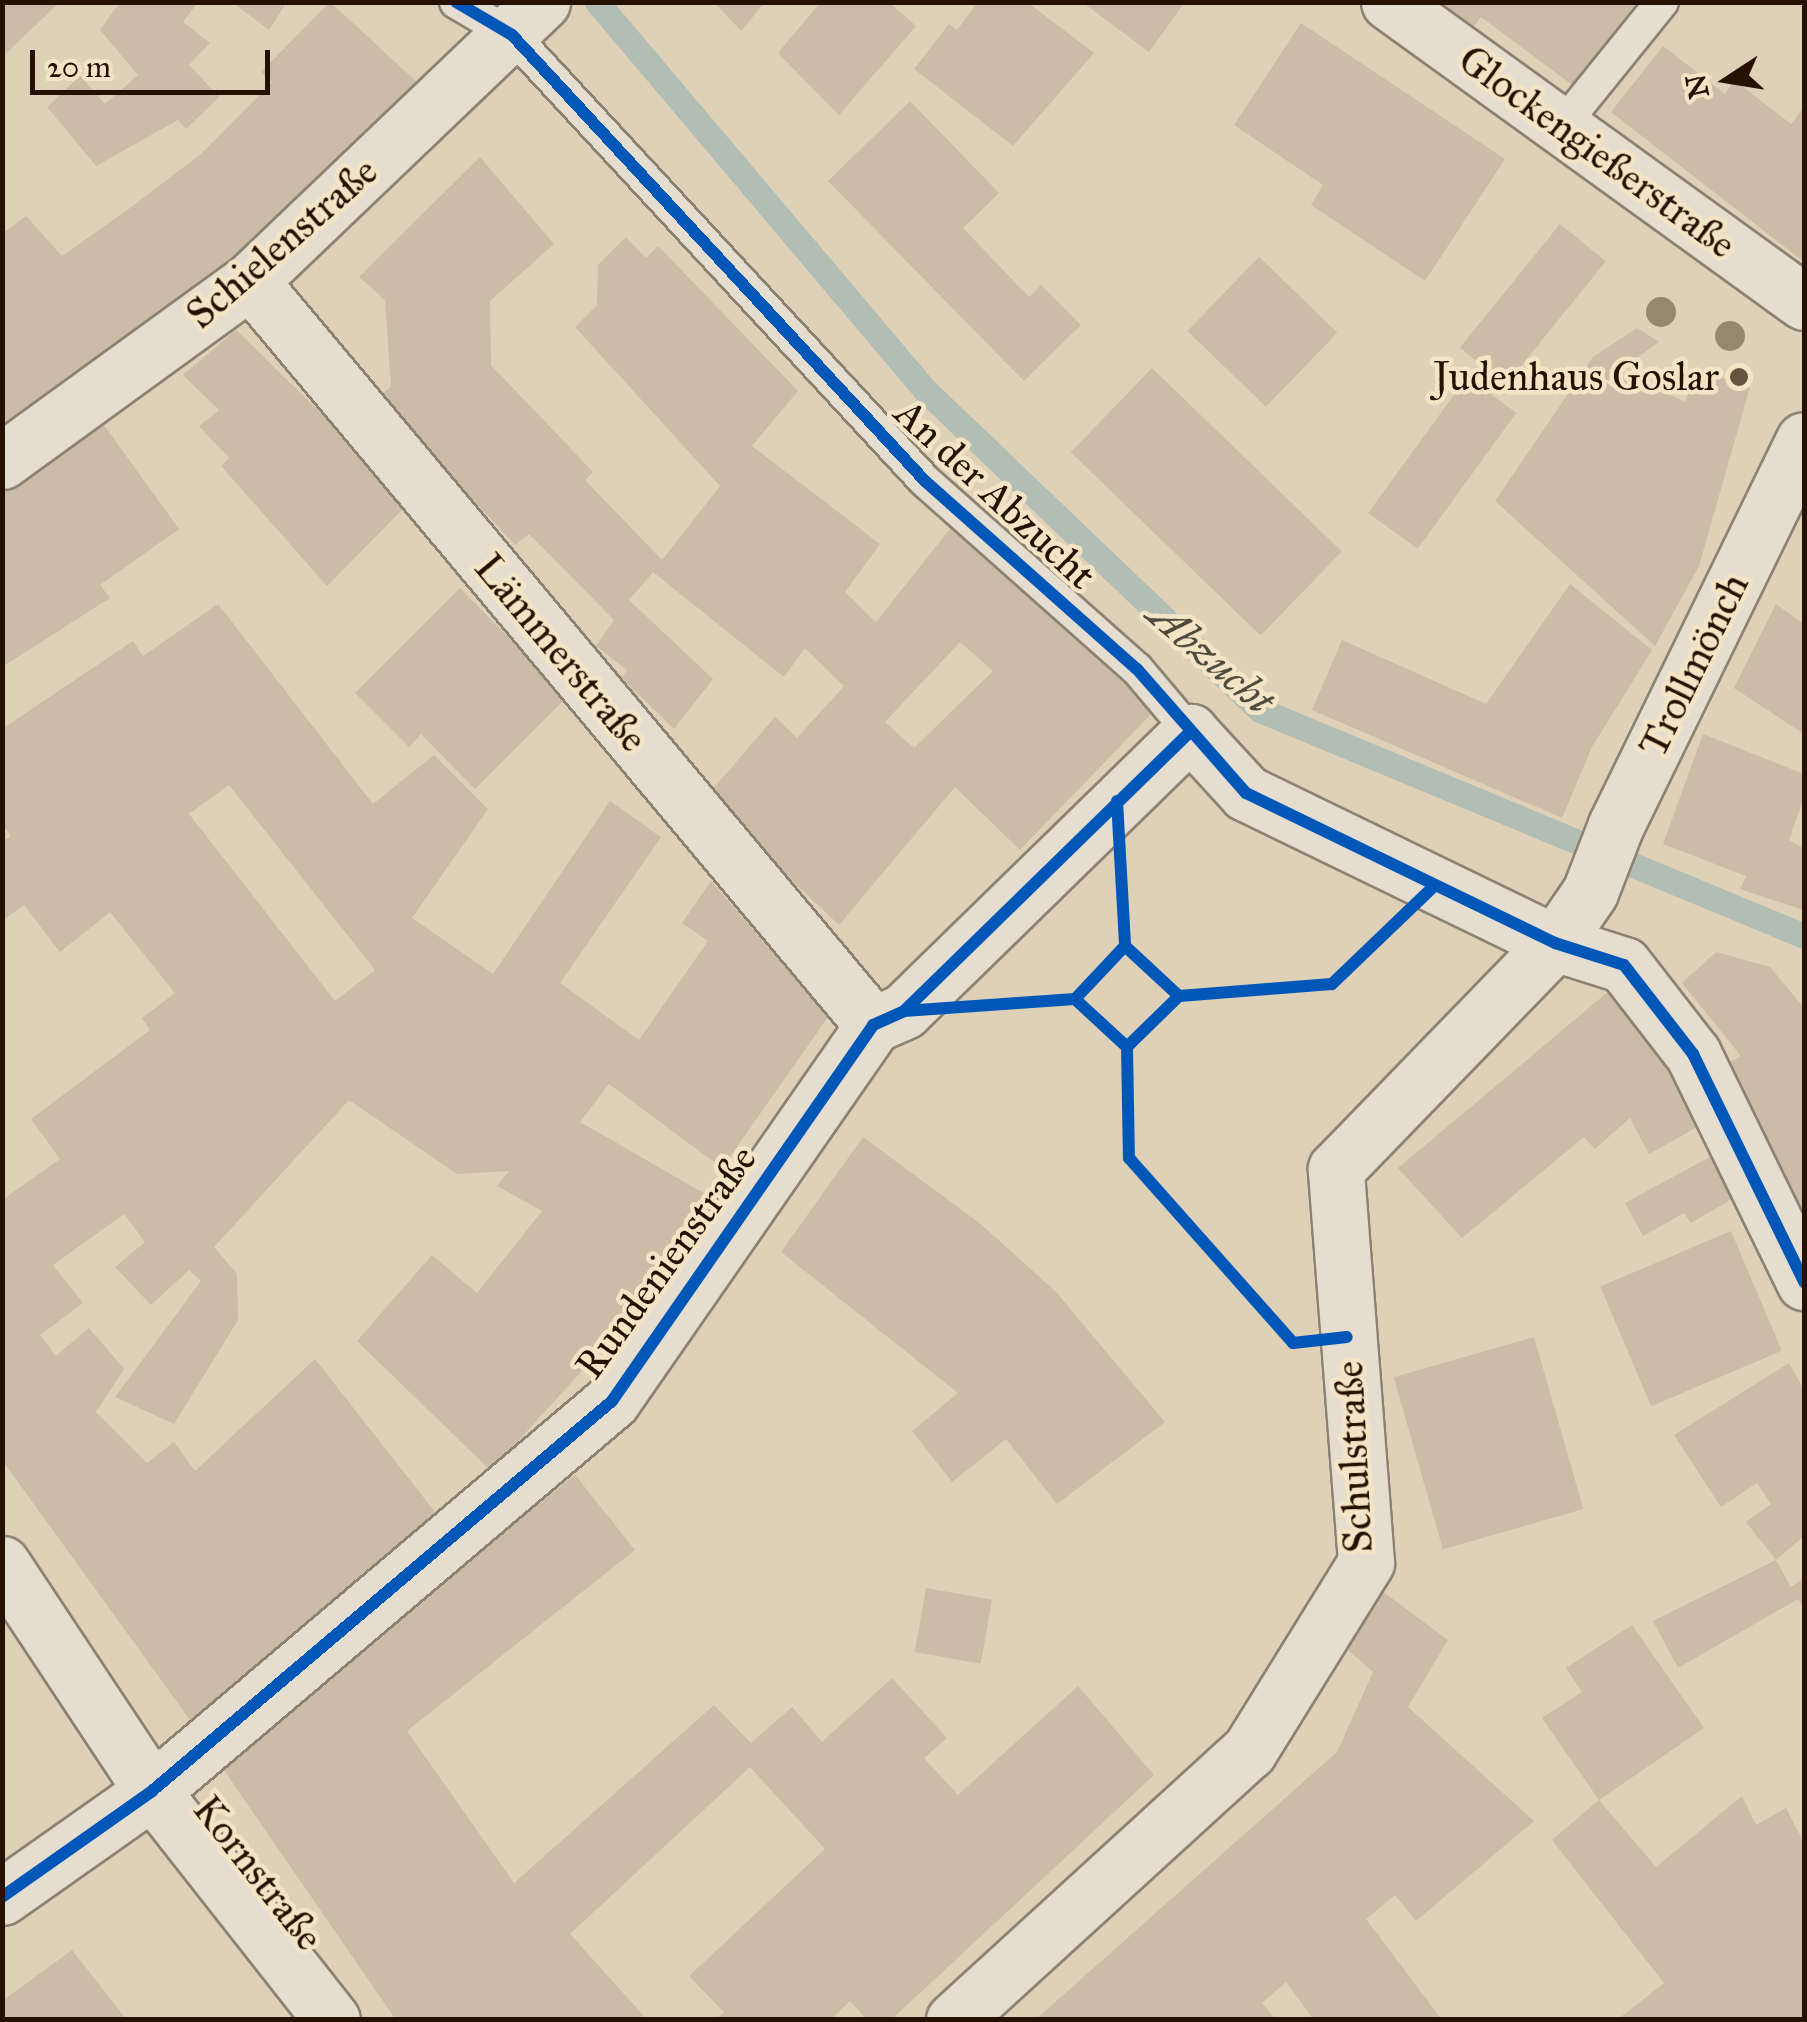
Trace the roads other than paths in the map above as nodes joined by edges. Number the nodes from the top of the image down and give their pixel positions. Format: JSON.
{"nodes":[{"id":1,"x":456,"y":2,"type":"edge"},
{"id":2,"x":1389,"y":2,"type":"edge"},
{"id":3,"x":1662,"y":2,"type":"edge"},
{"id":4,"x":528,"y":18,"type":"edge"},
{"id":5,"x":1561,"y":127,"type":"junction"},
{"id":6,"x":250,"y":281,"type":"junction"},
{"id":7,"x":1804,"y":302,"type":"edge"},
{"id":8,"x":1804,"y":440,"type":"edge"},
{"id":9,"x":2,"y":461,"type":"edge"},
{"id":10,"x":1190,"y":732,"type":"junction"},
{"id":11,"x":1590,"y":892,"type":"joint"},
{"id":12,"x":1555,"y":943,"type":"junction"},
{"id":13,"x":873,"y":1026,"type":"junction"},
{"id":14,"x":1804,"y":1282,"type":"edge"},
{"id":15,"x":2,"y":1564,"type":"edge"},
{"id":16,"x":152,"y":1791,"type":"junction"},
{"id":17,"x":2,"y":1897,"type":"edge"},
{"id":18,"x":332,"y":2020,"type":"edge"},
{"id":19,"x":954,"y":2020,"type":"edge"}],
"edges":[{"from":1,"to":4,"type":"lane","name":"An der Abzucht"},
{"from":2,"to":5,"type":"street","name":"Glockengießerstraße"},
{"from":3,"to":5,"type":"lane"},
{"from":4,"to":6,"type":"street","name":"Schielenstraße"},
{"from":4,"to":10,"type":"lane","name":"An der Abzucht"},
{"from":5,"to":7,"type":"street","name":"Glockengießerstraße"},
{"from":6,"to":9,"type":"street","name":"Schielenstraße"},
{"from":6,"to":13,"type":"street","name":"Lämmerstraße"},
{"from":8,"to":11,"type":"street","name":"Trollmönch"},
{"from":10,"to":12,"type":"street","name":"An der Abzucht"},
{"from":10,"to":13,"type":"street","name":"Rundenienstraße"},
{"from":11,"to":12,"type":"street","name":"Schulstraße"},
{"from":12,"to":14,"type":"street","name":"An der Abzucht"},
{"from":12,"to":19,"type":"street","name":"Schulstraße"},
{"from":13,"to":16,"type":"street","name":"Rundenienstraße"},
{"from":15,"to":16,"type":"street","name":"Kornstraße"},
{"from":16,"to":17,"type":"street","name":"Rundenienstraße"},
{"from":16,"to":18,"type":"street","name":"Kornstraße"}]}
